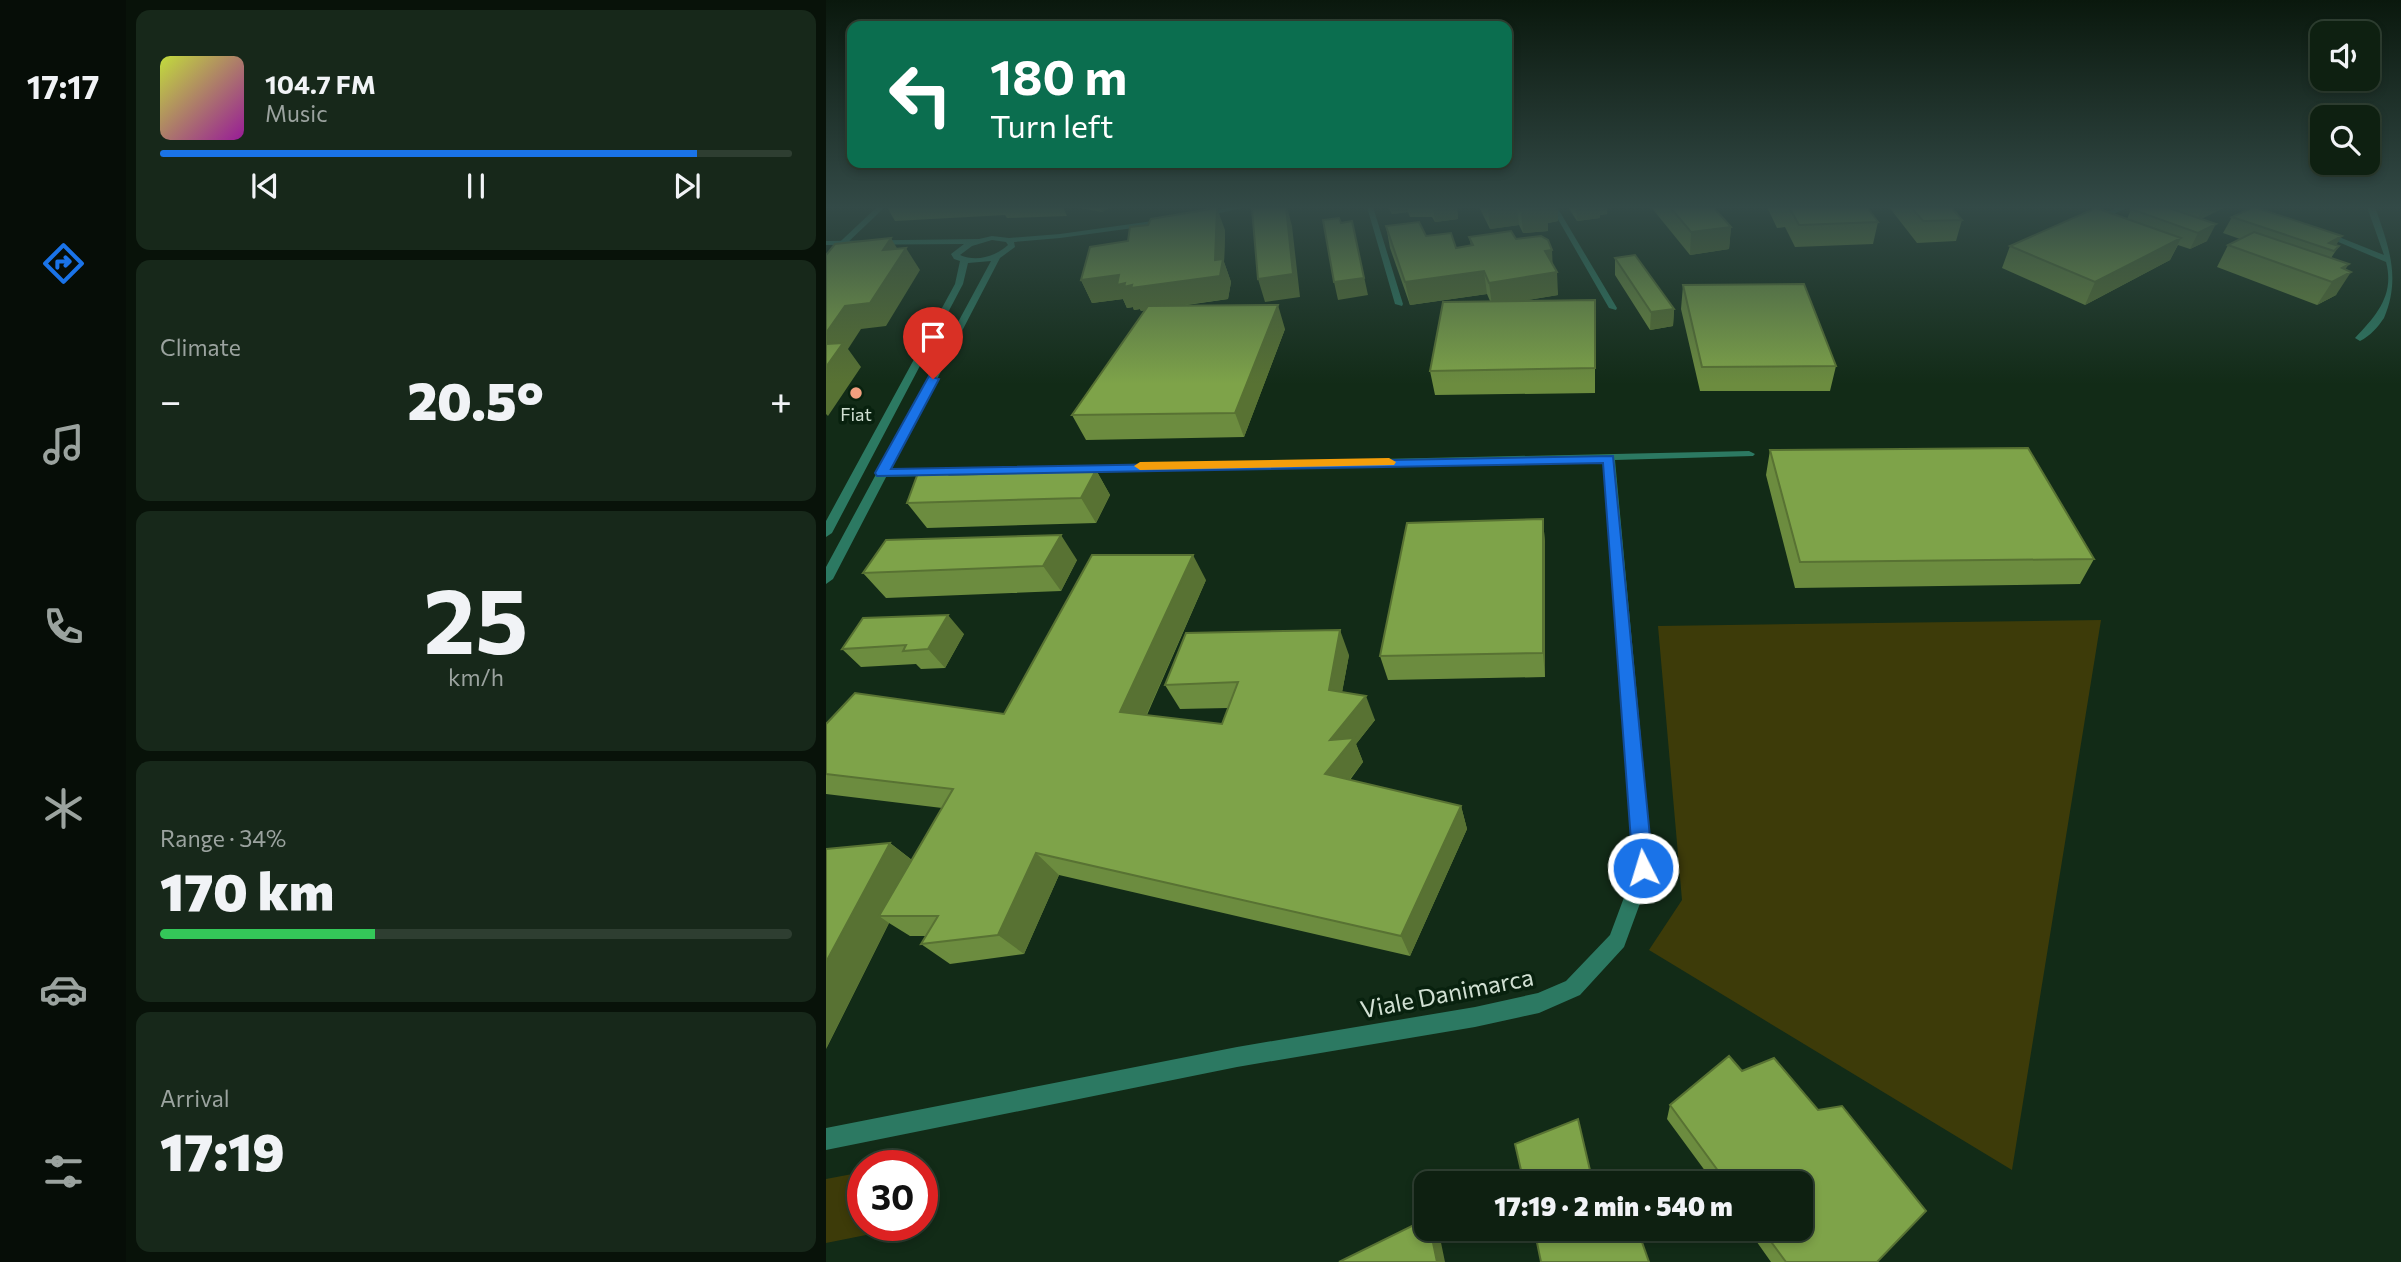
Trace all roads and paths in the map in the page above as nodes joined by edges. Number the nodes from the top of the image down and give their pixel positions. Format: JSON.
{"nodes":[{"id":1,"x":960,"y":266,"type":"edge"},
{"id":2,"x":993,"y":266,"type":"edge"},
{"id":3,"x":1388,"y":266,"type":"edge"},
{"id":4,"x":1589,"y":266,"type":"edge"},
{"id":5,"x":2390,"y":266,"type":"edge"},
{"id":6,"x":1399,"y":304,"type":"dead end"},
{"id":7,"x":1613,"y":307,"type":"dead end"},
{"id":8,"x":2361,"y":338,"type":"dead end"},
{"id":9,"x":1749,"y":454,"type":"dead end"},
{"id":10,"x":1609,"y":458,"type":"junction"},
{"id":11,"x":882,"y":473,"type":"junction"},
{"id":12,"x":826,"y":533,"type":"edge"},
{"id":13,"x":826,"y":579,"type":"edge"},
{"id":14,"x":826,"y":1139,"type":"edge"}],
"edges":[{"from":1,"to":12,"type":"street"},
{"from":2,"to":11,"type":"street"},
{"from":3,"to":6,"type":"lane"},
{"from":4,"to":7,"type":"lane"},
{"from":5,"to":8,"type":"street"},
{"from":9,"to":10,"type":"street"},
{"from":10,"to":11,"type":"street"},
{"from":10,"to":14,"type":"street","name":"Viale Danimarca"},
{"from":11,"to":13,"type":"street"}]}
